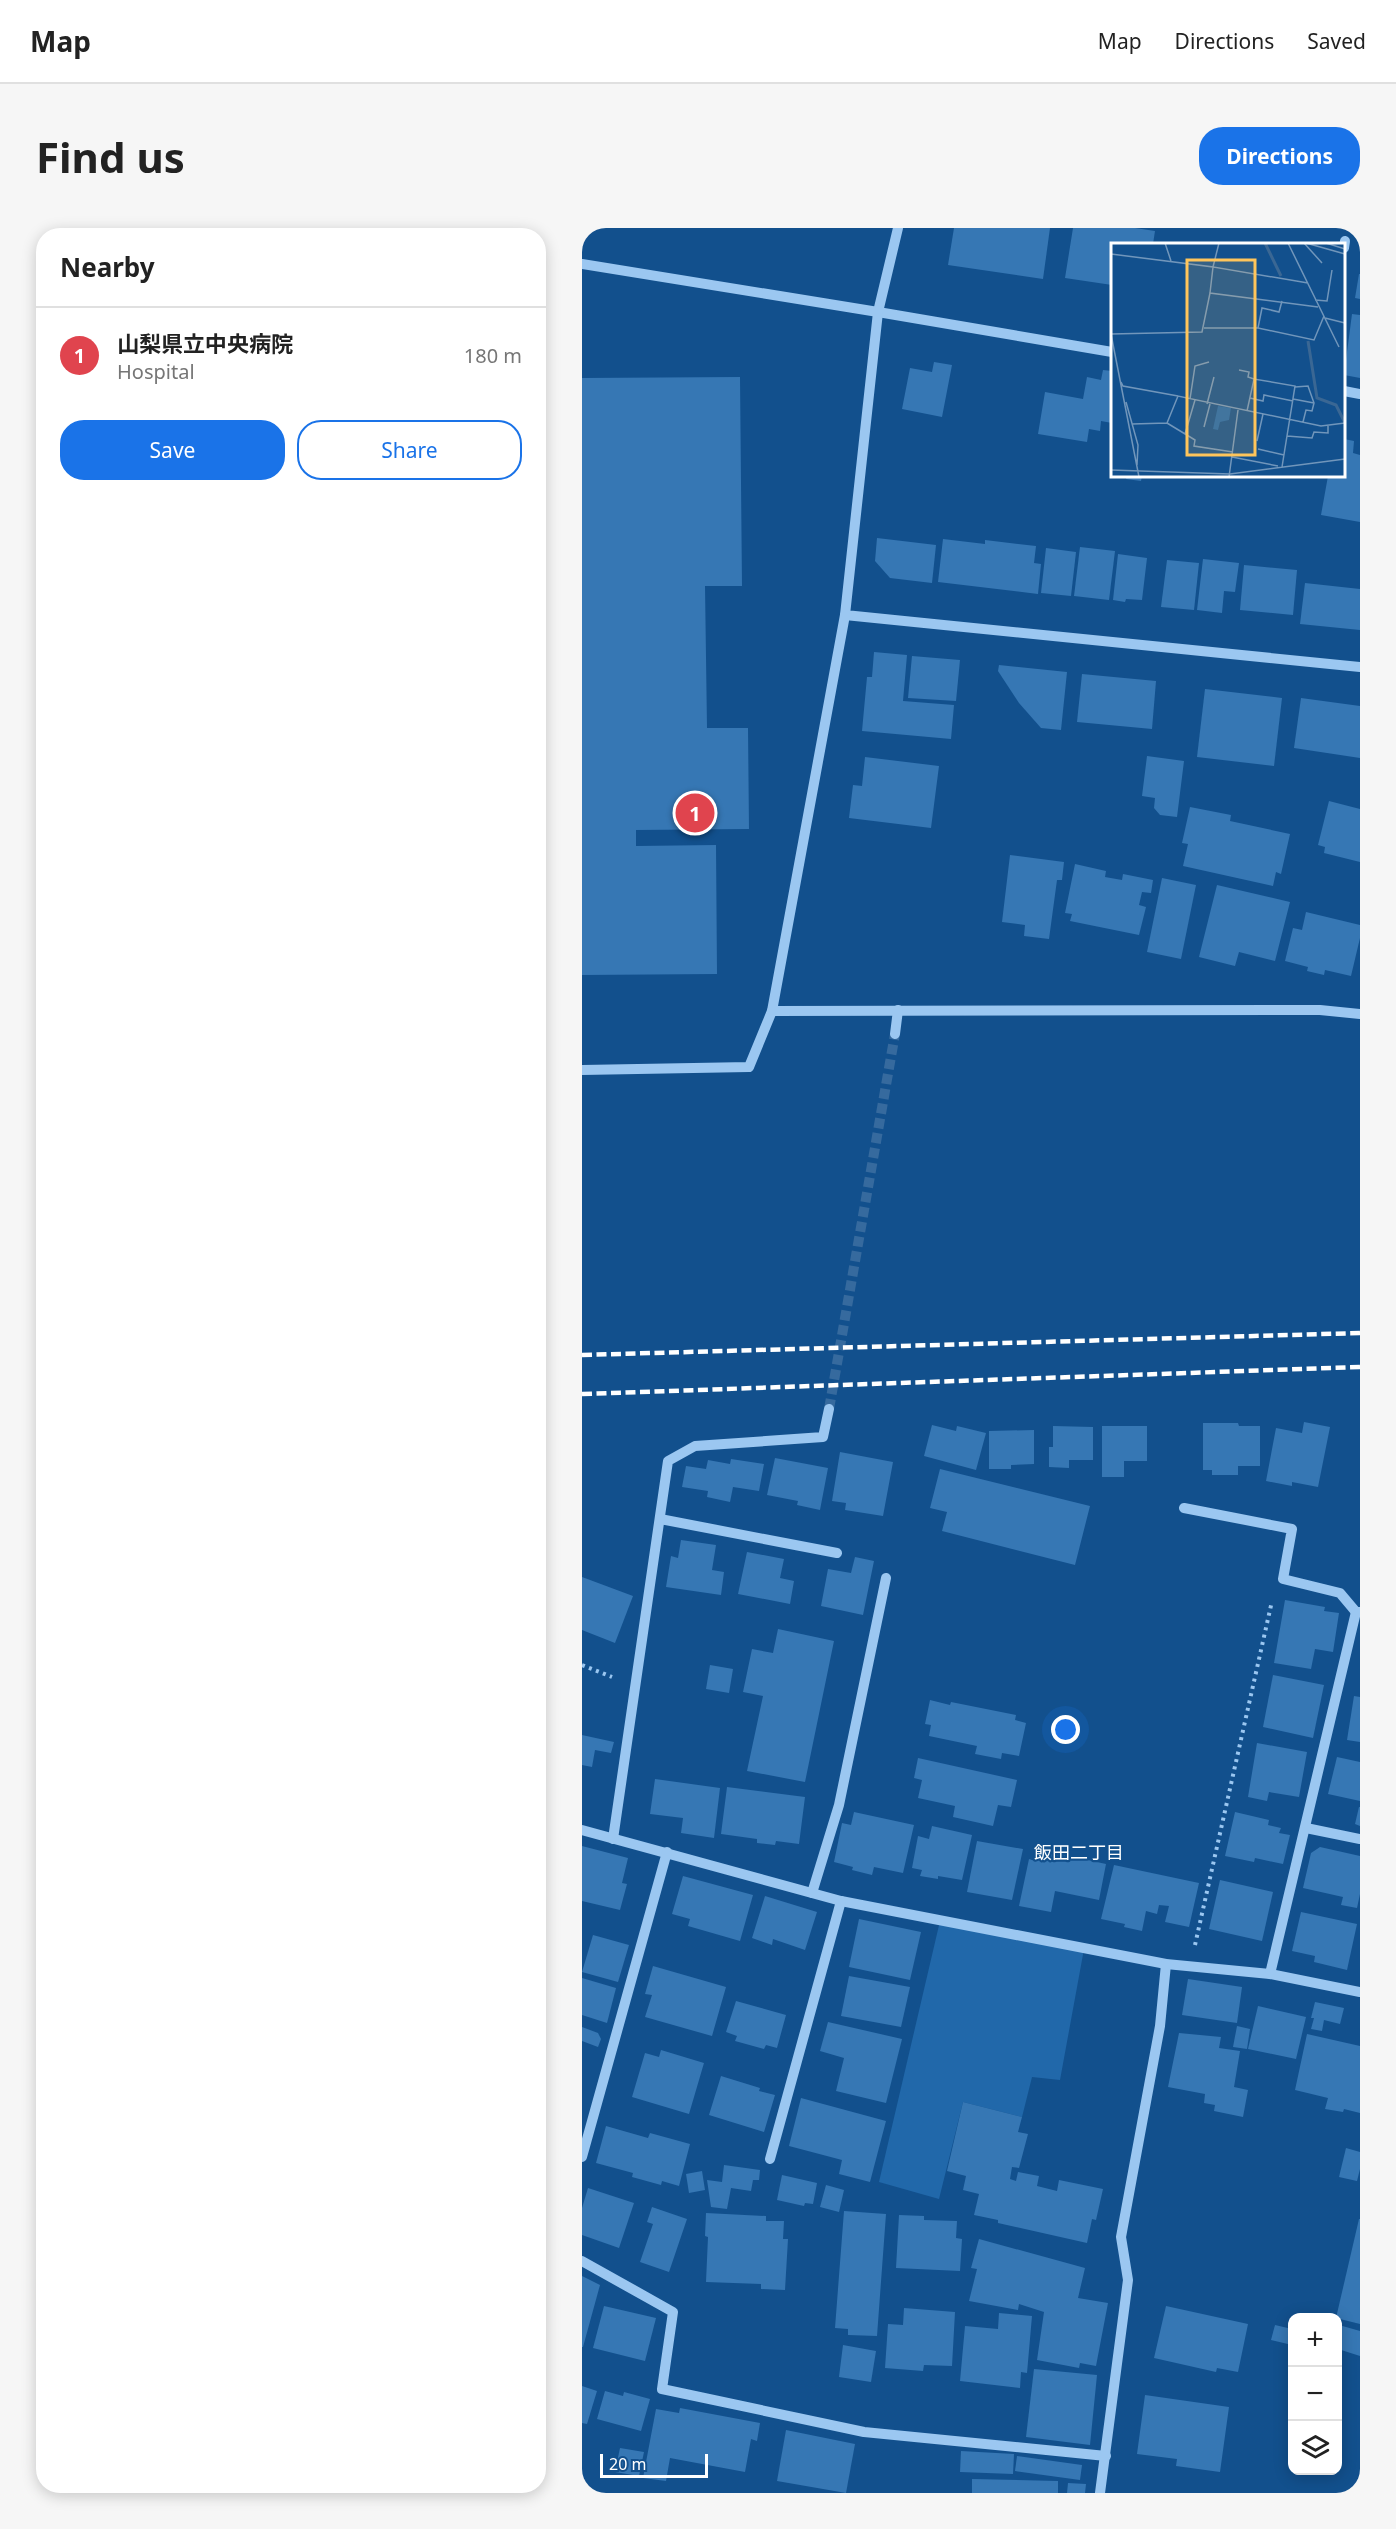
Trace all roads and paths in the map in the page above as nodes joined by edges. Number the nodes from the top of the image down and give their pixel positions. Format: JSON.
{"nodes":[{"id":1,"x":898,"y":228,"type":"edge"},
{"id":2,"x":582,"y":264,"type":"edge"},
{"id":3,"x":878,"y":312,"type":"junction"},
{"id":4,"x":1111,"y":352,"type":"edge"},
{"id":5,"x":1345,"y":391,"type":"edge"},
{"id":6,"x":1360,"y":394,"type":"edge"},
{"id":7,"x":845,"y":615,"type":"junction"},
{"id":8,"x":1360,"y":667,"type":"edge"},
{"id":9,"x":898,"y":1010,"type":"junction"},
{"id":10,"x":772,"y":1011,"type":"junction"},
{"id":11,"x":1360,"y":1014,"type":"edge"},
{"id":12,"x":895,"y":1034,"type":"tunnel mouth"},
{"id":13,"x":582,"y":1070,"type":"edge"},
{"id":14,"x":829,"y":1409,"type":"tunnel mouth"},
{"id":15,"x":1184,"y":1508,"type":"dead end"},
{"id":16,"x":660,"y":1519,"type":"junction"},
{"id":17,"x":837,"y":1553,"type":"dead end"},
{"id":18,"x":886,"y":1578,"type":"dead end"},
{"id":19,"x":1283,"y":1579,"type":"junction"},
{"id":20,"x":1358,"y":1612,"type":"edge"},
{"id":21,"x":582,"y":1665,"type":"edge"},
{"id":22,"x":636,"y":1687,"type":"junction"},
{"id":23,"x":1306,"y":1828,"type":"junction"},
{"id":24,"x":582,"y":1830,"type":"edge"},
{"id":25,"x":614,"y":1839,"type":"junction"},
{"id":26,"x":1360,"y":1839,"type":"edge"},
{"id":27,"x":667,"y":1852,"type":"junction"},
{"id":28,"x":812,"y":1893,"type":"junction"},
{"id":29,"x":842,"y":1901,"type":"junction"},
{"id":30,"x":1166,"y":1964,"type":"junction"},
{"id":31,"x":1190,"y":1966,"type":"junction"},
{"id":32,"x":1270,"y":1974,"type":"junction"},
{"id":33,"x":1360,"y":1992,"type":"edge"},
{"id":34,"x":582,"y":2157,"type":"edge"},
{"id":35,"x":770,"y":2159,"type":"dead end"},
{"id":36,"x":582,"y":2261,"type":"edge"},
{"id":37,"x":1106,"y":2456,"type":"junction"},
{"id":38,"x":1100,"y":2493,"type":"edge"}],
"edges":[{"from":1,"to":3,"type":"street"},
{"from":2,"to":3,"type":"street"},
{"from":3,"to":4,"type":"street"},
{"from":3,"to":7,"type":"street"},
{"from":5,"to":6,"type":"street"},
{"from":7,"to":8,"type":"street"},
{"from":7,"to":10,"type":"street"},
{"from":9,"to":10,"type":"street"},
{"from":9,"to":11,"type":"street"},
{"from":9,"to":12,"type":"street"},
{"from":10,"to":13,"type":"street"},
{"from":14,"to":16,"type":"street"},
{"from":15,"to":19,"type":"street"},
{"from":16,"to":17,"type":"street"},
{"from":16,"to":22,"type":"street"},
{"from":18,"to":28,"type":"street"},
{"from":19,"to":20,"type":"street"},
{"from":19,"to":31,"type":"path"},
{"from":20,"to":23,"type":"street"},
{"from":21,"to":22,"type":"path"},
{"from":22,"to":25,"type":"street"},
{"from":23,"to":26,"type":"street"},
{"from":23,"to":32,"type":"street"},
{"from":24,"to":25,"type":"street"},
{"from":25,"to":27,"type":"street"},
{"from":27,"to":28,"type":"street"},
{"from":27,"to":34,"type":"street"},
{"from":28,"to":29,"type":"street"},
{"from":29,"to":30,"type":"street"},
{"from":29,"to":35,"type":"street"},
{"from":30,"to":31,"type":"street"},
{"from":30,"to":37,"type":"street"},
{"from":31,"to":32,"type":"street"},
{"from":32,"to":33,"type":"street"},
{"from":36,"to":37,"type":"street"},
{"from":37,"to":38,"type":"street"}]}
